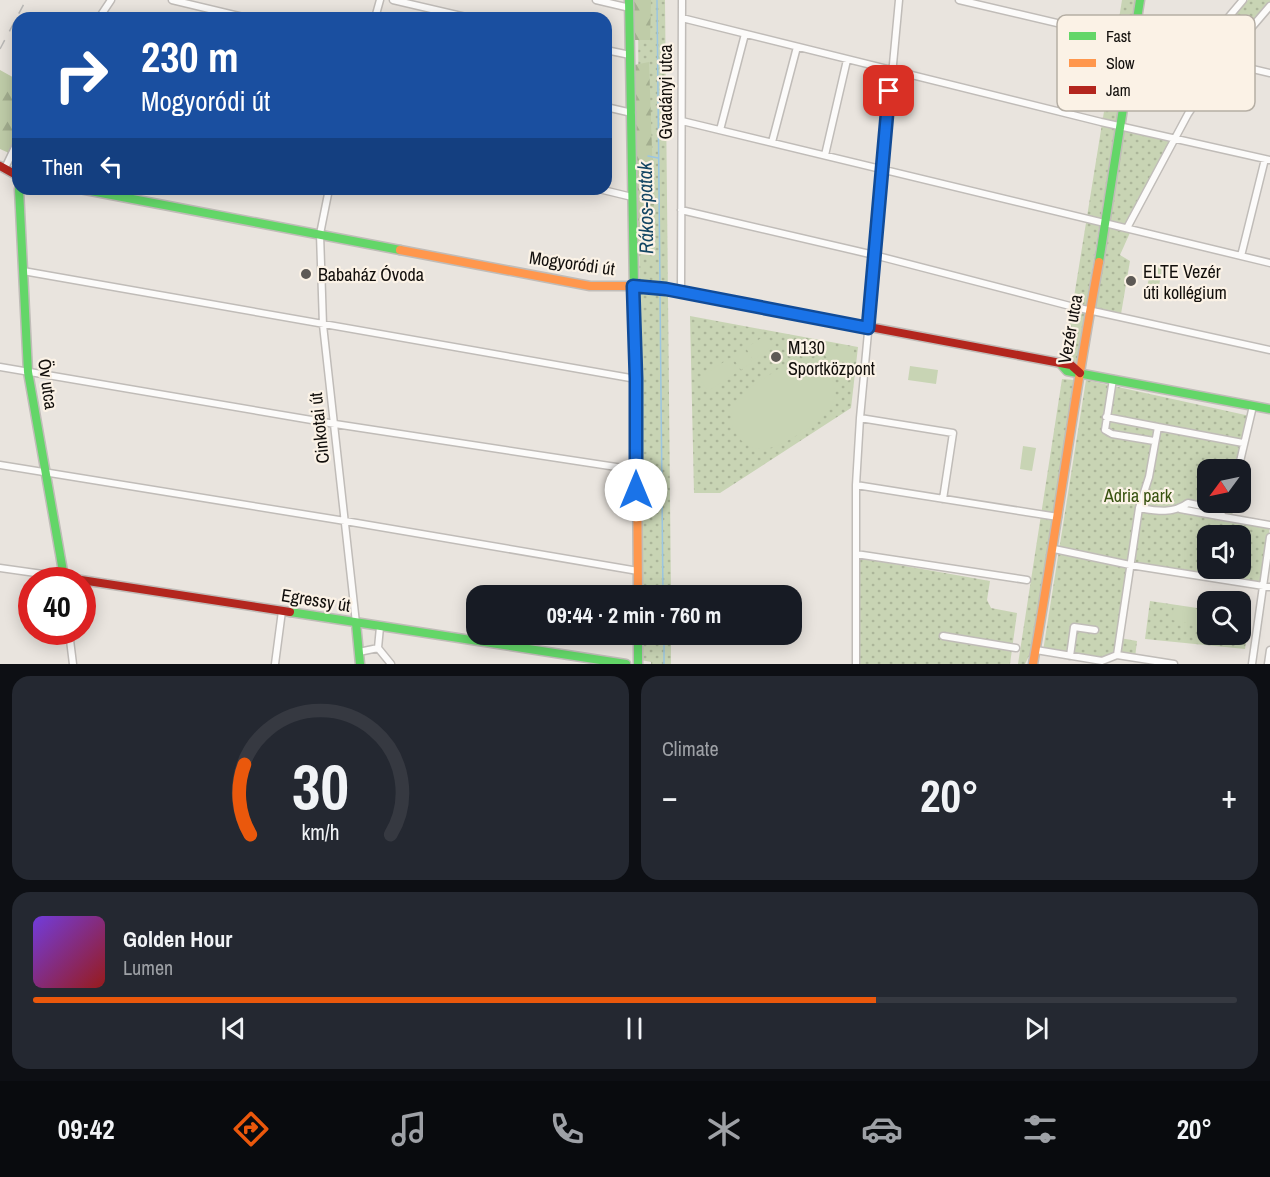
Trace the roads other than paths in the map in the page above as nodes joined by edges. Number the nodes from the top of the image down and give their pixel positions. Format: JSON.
{"nodes":[{"id":1,"x":172,"y":0,"type":"edge"},
{"id":2,"x":393,"y":0,"type":"edge"},
{"id":3,"x":596,"y":0,"type":"edge"},
{"id":4,"x":682,"y":0,"type":"edge"},
{"id":5,"x":899,"y":0,"type":"edge"},
{"id":6,"x":959,"y":0,"type":"edge"},
{"id":7,"x":1140,"y":0,"type":"edge"},
{"id":8,"x":1243,"y":0,"type":"edge"},
{"id":9,"x":630,"y":4,"type":"edge"},
{"id":10,"x":1270,"y":6,"type":"edge"},
{"id":11,"x":222,"y":12,"type":"edge"},
{"id":12,"x":444,"y":12,"type":"edge"},
{"id":13,"x":1138,"y":15,"type":"edge"},
{"id":14,"x":1230,"y":15,"type":"edge"},
{"id":15,"x":682,"y":18,"type":"junction"},
{"id":16,"x":1255,"y":23,"type":"edge"},
{"id":17,"x":1057,"y":24,"type":"edge"},
{"id":18,"x":745,"y":34,"type":"junction"},
{"id":19,"x":797,"y":47,"type":"junction"},
{"id":20,"x":612,"y":51,"type":"edge"},
{"id":21,"x":630,"y":55,"type":"junction"},
{"id":22,"x":847,"y":60,"type":"junction"},
{"id":23,"x":1255,"y":70,"type":"edge"},
{"id":24,"x":891,"y":71,"type":"junction"},
{"id":25,"x":1270,"y":74,"type":"edge"},
{"id":26,"x":612,"y":108,"type":"edge"},
{"id":27,"x":1057,"y":111,"type":"edge"},
{"id":28,"x":1058,"y":111,"type":"edge"},
{"id":29,"x":1123,"y":111,"type":"edge"},
{"id":30,"x":1191,"y":111,"type":"edge"},
{"id":31,"x":632,"y":113,"type":"junction"},
{"id":32,"x":682,"y":121,"type":"junction"},
{"id":33,"x":1121,"y":126,"type":"junction"},
{"id":34,"x":720,"y":130,"type":"junction"},
{"id":35,"x":1175,"y":138,"type":"junction"},
{"id":36,"x":772,"y":142,"type":"junction"},
{"id":37,"x":12,"y":151,"type":"edge"},
{"id":38,"x":825,"y":156,"type":"junction"},
{"id":39,"x":1268,"y":159,"type":"edge"},
{"id":40,"x":3,"y":167,"type":"edge"},
{"id":41,"x":882,"y":169,"type":"junction"},
{"id":42,"x":612,"y":192,"type":"edge"},
{"id":43,"x":19,"y":195,"type":"edge"},
{"id":44,"x":112,"y":195,"type":"edge"},
{"id":45,"x":328,"y":195,"type":"edge"},
{"id":46,"x":632,"y":197,"type":"junction"},
{"id":47,"x":681,"y":210,"type":"junction"},
{"id":48,"x":1106,"y":223,"type":"junction"},
{"id":49,"x":1128,"y":228,"type":"junction"},
{"id":50,"x":320,"y":234,"type":"junction"},
{"id":51,"x":874,"y":255,"type":"junction"},
{"id":52,"x":1241,"y":256,"type":"junction"},
{"id":53,"x":1270,"y":262,"type":"edge"},
{"id":54,"x":23,"y":271,"type":"junction"},
{"id":55,"x":633,"y":286,"type":"junction"},
{"id":56,"x":681,"y":292,"type":"junction"},
{"id":57,"x":1090,"y":310,"type":"junction"},
{"id":58,"x":323,"y":325,"type":"junction"},
{"id":59,"x":868,"y":328,"type":"junction"},
{"id":60,"x":1270,"y":350,"type":"edge"},
{"id":61,"x":0,"y":367,"type":"edge"},
{"id":62,"x":28,"y":372,"type":"junction"},
{"id":63,"x":1080,"y":373,"type":"junction"},
{"id":64,"x":636,"y":379,"type":"junction"},
{"id":65,"x":1113,"y":379,"type":"junction"},
{"id":66,"x":1252,"y":406,"type":"junction"},
{"id":67,"x":1270,"y":409,"type":"edge"},
{"id":68,"x":1106,"y":417,"type":"junction"},
{"id":69,"x":860,"y":418,"type":"junction"},
{"id":70,"x":335,"y":424,"type":"junction"},
{"id":71,"x":1158,"y":427,"type":"junction"},
{"id":72,"x":1154,"y":441,"type":"junction"},
{"id":73,"x":1243,"y":442,"type":"junction"},
{"id":74,"x":1240,"y":459,"type":"edge"},
{"id":75,"x":0,"y":465,"type":"edge"},
{"id":76,"x":636,"y":470,"type":"junction"},
{"id":77,"x":45,"y":472,"type":"junction"},
{"id":78,"x":856,"y":485,"type":"junction"},
{"id":79,"x":943,"y":499,"type":"junction"},
{"id":80,"x":1139,"y":508,"type":"junction"},
{"id":81,"x":1058,"y":517,"type":"junction"},
{"id":82,"x":345,"y":521,"type":"junction"},
{"id":83,"x":1270,"y":525,"type":"edge"},
{"id":84,"x":1270,"y":537,"type":"edge"},
{"id":85,"x":1054,"y":549,"type":"junction"},
{"id":86,"x":856,"y":554,"type":"junction"},
{"id":87,"x":1130,"y":565,"type":"junction"},
{"id":88,"x":62,"y":567,"type":"edge"},
{"id":89,"x":0,"y":568,"type":"edge"},
{"id":90,"x":18,"y":571,"type":"edge"},
{"id":91,"x":638,"y":571,"type":"junction"},
{"id":92,"x":1027,"y":580,"type":"dead end"},
{"id":93,"x":96,"y":584,"type":"edge"},
{"id":94,"x":638,"y":585,"type":"edge"},
{"id":95,"x":1267,"y":587,"type":"edge"},
{"id":96,"x":282,"y":611,"type":"junction"},
{"id":97,"x":356,"y":623,"type":"junction"},
{"id":98,"x":380,"y":627,"type":"junction"},
{"id":99,"x":1095,"y":630,"type":"dead end"},
{"id":100,"x":943,"y":636,"type":"dead end"},
{"id":101,"x":71,"y":645,"type":"edge"},
{"id":102,"x":638,"y":645,"type":"edge"},
{"id":103,"x":378,"y":648,"type":"junction"},
{"id":104,"x":1016,"y":648,"type":"dead end"},
{"id":105,"x":1036,"y":650,"type":"junction"},
{"id":106,"x":1270,"y":650,"type":"edge"},
{"id":107,"x":359,"y":652,"type":"junction"},
{"id":108,"x":1117,"y":655,"type":"junction"},
{"id":109,"x":1070,"y":656,"type":"junction"},
{"id":110,"x":576,"y":659,"type":"edge"},
{"id":111,"x":1080,"y":661,"type":"edge"},
{"id":112,"x":73,"y":664,"type":"edge"},
{"id":113,"x":275,"y":664,"type":"edge"},
{"id":114,"x":360,"y":664,"type":"edge"},
{"id":115,"x":391,"y":664,"type":"edge"},
{"id":116,"x":626,"y":664,"type":"edge"},
{"id":117,"x":638,"y":664,"type":"edge"},
{"id":118,"x":856,"y":664,"type":"edge"},
{"id":119,"x":1033,"y":664,"type":"edge"},
{"id":120,"x":1174,"y":664,"type":"edge"},
{"id":121,"x":1252,"y":664,"type":"edge"},
{"id":122,"x":1268,"y":664,"type":"edge"}],
"edges":[{"from":1,"to":11,"type":"street"},
{"from":2,"to":12,"type":"street"},
{"from":3,"to":9,"type":"street"},
{"from":4,"to":15,"type":"street","name":"Gvadányi utca"},
{"from":5,"to":24,"type":"street"},
{"from":6,"to":17,"type":"street"},
{"from":7,"to":13,"type":"street","name":"Vezér utca"},
{"from":8,"to":14,"type":"street"},
{"from":9,"to":21,"type":"street","name":"Gvadányi utca"},
{"from":10,"to":16,"type":"street"},
{"from":15,"to":18,"type":"street"},
{"from":15,"to":32,"type":"street","name":"Gvadányi utca"},
{"from":18,"to":19,"type":"street"},
{"from":18,"to":34,"type":"street"},
{"from":19,"to":22,"type":"street"},
{"from":19,"to":36,"type":"street"},
{"from":20,"to":21,"type":"street"},
{"from":21,"to":31,"type":"street","name":"Gvadányi utca"},
{"from":22,"to":24,"type":"street"},
{"from":22,"to":38,"type":"street"},
{"from":23,"to":25,"type":"street"},
{"from":24,"to":27,"type":"street"},
{"from":24,"to":41,"type":"street"},
{"from":26,"to":31,"type":"street"},
{"from":28,"to":33,"type":"street"},
{"from":29,"to":33,"type":"street","name":"Vezér utca"},
{"from":30,"to":35,"type":"street"},
{"from":31,"to":46,"type":"street","name":"Gvadányi utca"},
{"from":32,"to":34,"type":"street"},
{"from":32,"to":47,"type":"street","name":"Gvadányi utca"},
{"from":33,"to":35,"type":"street"},
{"from":33,"to":48,"type":"street","name":"Vezér utca"},
{"from":34,"to":36,"type":"street"},
{"from":35,"to":39,"type":"street"},
{"from":35,"to":49,"type":"street"},
{"from":36,"to":38,"type":"street"},
{"from":37,"to":40,"type":"street"},
{"from":38,"to":41,"type":"street"},
{"from":39,"to":52,"type":"street"},
{"from":41,"to":48,"type":"street"},
{"from":41,"to":51,"type":"street"},
{"from":42,"to":46,"type":"street"},
{"from":43,"to":54,"type":"street","name":"Öv utca"},
{"from":44,"to":50,"type":"street","name":"Mogyoródi út"},
{"from":45,"to":50,"type":"street","name":"Cinkotai út"},
{"from":46,"to":55,"type":"street","name":"Gvadányi utca"},
{"from":47,"to":51,"type":"street"},
{"from":47,"to":56,"type":"street","name":"Gvadányi utca"},
{"from":48,"to":49,"type":"street"},
{"from":48,"to":57,"type":"street","name":"Vezér utca"},
{"from":49,"to":52,"type":"street"},
{"from":50,"to":55,"type":"street","name":"Mogyoródi út"},
{"from":50,"to":58,"type":"street","name":"Cinkotai út"},
{"from":51,"to":57,"type":"street"},
{"from":51,"to":59,"type":"street"},
{"from":52,"to":53,"type":"street"},
{"from":54,"to":58,"type":"street"},
{"from":54,"to":62,"type":"street","name":"Öv utca"},
{"from":55,"to":56,"type":"street","name":"Mogyoródi út"},
{"from":55,"to":64,"type":"street","name":"Gvadányi utca"},
{"from":56,"to":59,"type":"street","name":"Mogyoródi út"},
{"from":57,"to":60,"type":"street"},
{"from":57,"to":63,"type":"street","name":"Vezér utca"},
{"from":58,"to":64,"type":"street"},
{"from":58,"to":70,"type":"street","name":"Cinkotai út"},
{"from":59,"to":63,"type":"street","name":"Mogyoródi út"},
{"from":59,"to":69,"type":"street"},
{"from":61,"to":62,"type":"street"},
{"from":62,"to":70,"type":"street"},
{"from":62,"to":77,"type":"street","name":"Öv utca"},
{"from":63,"to":65,"type":"street","name":"Mogyoródi út"},
{"from":63,"to":81,"type":"street","name":"Vezér utca"},
{"from":64,"to":76,"type":"street","name":"Gvadányi utca"},
{"from":65,"to":66,"type":"street","name":"Mogyoródi út"},
{"from":65,"to":68,"type":"street"},
{"from":66,"to":67,"type":"street","name":"Mogyoródi út"},
{"from":66,"to":73,"type":"street"},
{"from":68,"to":71,"type":"street"},
{"from":68,"to":72,"type":"street"},
{"from":69,"to":78,"type":"street"},
{"from":69,"to":79,"type":"street"},
{"from":70,"to":76,"type":"street"},
{"from":70,"to":82,"type":"street","name":"Cinkotai út"},
{"from":71,"to":72,"type":"street"},
{"from":71,"to":73,"type":"street"},
{"from":72,"to":80,"type":"street"},
{"from":73,"to":74,"type":"street"},
{"from":75,"to":77,"type":"street"},
{"from":76,"to":91,"type":"street","name":"Gvadányi utca"},
{"from":77,"to":82,"type":"street"},
{"from":77,"to":88,"type":"street","name":"Öv utca"},
{"from":78,"to":79,"type":"street"},
{"from":78,"to":86,"type":"street"},
{"from":79,"to":81,"type":"street"},
{"from":80,"to":83,"type":"street"},
{"from":80,"to":87,"type":"street"},
{"from":81,"to":85,"type":"street","name":"Vezér utca"},
{"from":82,"to":91,"type":"street"},
{"from":82,"to":97,"type":"street","name":"Cinkotai út"},
{"from":84,"to":95,"type":"street"},
{"from":85,"to":87,"type":"street"},
{"from":85,"to":105,"type":"street","name":"Vezér utca"},
{"from":86,"to":92,"type":"street"},
{"from":86,"to":118,"type":"street"},
{"from":87,"to":95,"type":"street"},
{"from":87,"to":108,"type":"street"},
{"from":89,"to":90,"type":"street","name":"Egressy út"},
{"from":91,"to":94,"type":"street","name":"Gvadányi utca"},
{"from":93,"to":96,"type":"street","name":"Egressy út"},
{"from":95,"to":121,"type":"street"},
{"from":96,"to":97,"type":"street","name":"Egressy út"},
{"from":96,"to":113,"type":"street"},
{"from":97,"to":98,"type":"street","name":"Egressy út"},
{"from":97,"to":107,"type":"street","name":"Cinkotai út"},
{"from":98,"to":103,"type":"street"},
{"from":98,"to":110,"type":"street","name":"Egressy út"},
{"from":99,"to":109,"type":"street"},
{"from":100,"to":104,"type":"street"},
{"from":101,"to":112,"type":"street"},
{"from":102,"to":117,"type":"street"},
{"from":103,"to":107,"type":"street"},
{"from":103,"to":115,"type":"street"},
{"from":105,"to":109,"type":"street"},
{"from":105,"to":119,"type":"street","name":"Vezér utca"},
{"from":106,"to":122,"type":"street"},
{"from":107,"to":114,"type":"street","name":"Cinkotai út"},
{"from":108,"to":111,"type":"street"},
{"from":108,"to":120,"type":"street"},
{"from":109,"to":111,"type":"street"},
{"from":110,"to":116,"type":"street","name":"Egressy út"}]}
